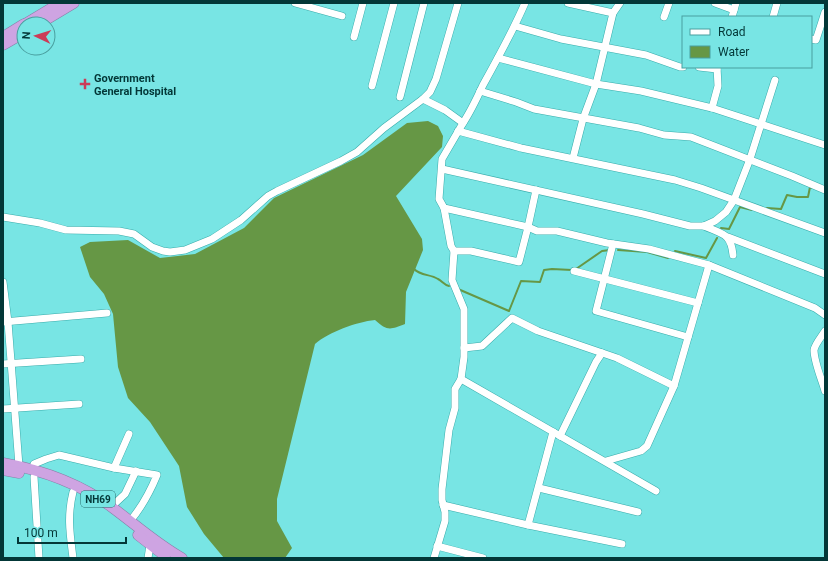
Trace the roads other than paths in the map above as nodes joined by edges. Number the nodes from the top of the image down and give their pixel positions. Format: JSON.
{"nodes":[{"id":1,"x":60,"y":3,"type":"edge"},
{"id":2,"x":74,"y":3,"type":"edge"},
{"id":3,"x":295,"y":3,"type":"edge"},
{"id":4,"x":363,"y":3,"type":"edge"},
{"id":5,"x":394,"y":3,"type":"edge"},
{"id":6,"x":424,"y":3,"type":"edge"},
{"id":7,"x":458,"y":3,"type":"edge"},
{"id":8,"x":525,"y":3,"type":"edge"},
{"id":9,"x":568,"y":3,"type":"edge"},
{"id":10,"x":620,"y":3,"type":"edge"},
{"id":11,"x":669,"y":3,"type":"edge"},
{"id":12,"x":715,"y":3,"type":"edge"},
{"id":13,"x":777,"y":3,"type":"edge"},
{"id":14,"x":585,"y":4,"type":"edge"},
{"id":15,"x":734,"y":10,"type":"edge"},
{"id":16,"x":825,"y":12,"type":"edge"},
{"id":17,"x":613,"y":13,"type":"junction"},
{"id":18,"x":38,"y":16,"type":"edge"},
{"id":19,"x":52,"y":16,"type":"edge"},
{"id":20,"x":342,"y":16,"type":"dead end"},
{"id":21,"x":773,"y":16,"type":"edge"},
{"id":22,"x":664,"y":17,"type":"dead end"},
{"id":23,"x":515,"y":26,"type":"junction"},
{"id":24,"x":16,"y":29,"type":"edge"},
{"id":25,"x":3,"y":37,"type":"edge"},
{"id":26,"x":354,"y":37,"type":"dead end"},
{"id":27,"x":16,"y":38,"type":"edge"},
{"id":28,"x":812,"y":39,"type":"edge"},
{"id":29,"x":3,"y":45,"type":"edge"},
{"id":30,"x":604,"y":48,"type":"junction"},
{"id":31,"x":498,"y":58,"type":"junction"},
{"id":32,"x":682,"y":66,"type":"edge"},
{"id":33,"x":717,"y":68,"type":"edge"},
{"id":34,"x":775,"y":80,"type":"dead end"},
{"id":35,"x":596,"y":84,"type":"junction"},
{"id":36,"x":372,"y":86,"type":"dead end"},
{"id":37,"x":480,"y":91,"type":"junction"},
{"id":38,"x":400,"y":97,"type":"dead end"},
{"id":39,"x":424,"y":99,"type":"junction"},
{"id":40,"x":712,"y":108,"type":"junction"},
{"id":41,"x":583,"y":119,"type":"junction"},
{"id":42,"x":463,"y":123,"type":"junction"},
{"id":43,"x":761,"y":125,"type":"junction"},
{"id":44,"x":458,"y":131,"type":"junction"},
{"id":45,"x":825,"y":146,"type":"edge"},
{"id":46,"x":573,"y":158,"type":"junction"},
{"id":47,"x":750,"y":160,"type":"junction"},
{"id":48,"x":442,"y":169,"type":"junction"},
{"id":49,"x":536,"y":190,"type":"junction"},
{"id":50,"x":825,"y":190,"type":"edge"},
{"id":51,"x":734,"y":200,"type":"junction"},
{"id":52,"x":444,"y":208,"type":"junction"},
{"id":53,"x":3,"y":217,"type":"edge"},
{"id":54,"x":704,"y":226,"type":"junction"},
{"id":55,"x":528,"y":227,"type":"junction"},
{"id":56,"x":825,"y":233,"type":"edge"},
{"id":57,"x":728,"y":237,"type":"junction"},
{"id":58,"x":613,"y":244,"type":"junction"},
{"id":59,"x":454,"y":251,"type":"junction"},
{"id":60,"x":733,"y":255,"type":"dead end"},
{"id":61,"x":709,"y":265,"type":"junction"},
{"id":62,"x":574,"y":271,"type":"dead end"},
{"id":63,"x":825,"y":274,"type":"edge"},
{"id":64,"x":604,"y":278,"type":"junction"},
{"id":65,"x":3,"y":282,"type":"edge"},
{"id":66,"x":698,"y":303,"type":"junction"},
{"id":67,"x":107,"y":312,"type":"dead end"},
{"id":68,"x":825,"y":315,"type":"edge"},
{"id":69,"x":5,"y":322,"type":"edge"},
{"id":70,"x":825,"y":331,"type":"edge"},
{"id":71,"x":688,"y":337,"type":"junction"},
{"id":72,"x":464,"y":348,"type":"junction"},
{"id":73,"x":602,"y":353,"type":"junction"},
{"id":74,"x":81,"y":359,"type":"dead end"},
{"id":75,"x":11,"y":363,"type":"junction"},
{"id":76,"x":3,"y":364,"type":"edge"},
{"id":77,"x":461,"y":379,"type":"junction"},
{"id":78,"x":674,"y":386,"type":"junction"},
{"id":79,"x":825,"y":391,"type":"edge"},
{"id":80,"x":79,"y":404,"type":"dead end"},
{"id":81,"x":14,"y":408,"type":"junction"},
{"id":82,"x":3,"y":409,"type":"edge"},
{"id":83,"x":553,"y":432,"type":"junction"},
{"id":84,"x":129,"y":434,"type":"dead end"},
{"id":85,"x":560,"y":436,"type":"junction"},
{"id":86,"x":606,"y":462,"type":"junction"},
{"id":87,"x":3,"y":463,"type":"edge"},
{"id":88,"x":19,"y":466,"type":"junction"},
{"id":89,"x":114,"y":468,"type":"junction"},
{"id":90,"x":3,"y":470,"type":"edge"},
{"id":91,"x":136,"y":471,"type":"junction"},
{"id":92,"x":34,"y":474,"type":"junction"},
{"id":93,"x":539,"y":488,"type":"junction"},
{"id":94,"x":656,"y":491,"type":"dead end"},
{"id":95,"x":73,"y":492,"type":"junction"},
{"id":96,"x":443,"y":505,"type":"junction"},
{"id":97,"x":111,"y":507,"type":"junction"},
{"id":98,"x":638,"y":512,"type":"dead end"},
{"id":99,"x":130,"y":521,"type":"junction"},
{"id":100,"x":528,"y":525,"type":"junction"},
{"id":101,"x":622,"y":544,"type":"dead end"},
{"id":102,"x":150,"y":545,"type":"junction"},
{"id":103,"x":437,"y":546,"type":"junction"},
{"id":104,"x":39,"y":558,"type":"edge"},
{"id":105,"x":73,"y":558,"type":"edge"},
{"id":106,"x":148,"y":558,"type":"edge"},
{"id":107,"x":168,"y":558,"type":"edge"},
{"id":108,"x":182,"y":558,"type":"edge"},
{"id":109,"x":434,"y":558,"type":"edge"},
{"id":110,"x":483,"y":558,"type":"edge"}],
"edges":[{"from":1,"to":18,"type":"highway"},
{"from":2,"to":19,"type":"highway"},
{"from":3,"to":20,"type":"street"},
{"from":4,"to":26,"type":"street"},
{"from":5,"to":36,"type":"street"},
{"from":6,"to":38,"type":"street"},
{"from":7,"to":39,"type":"street"},
{"from":8,"to":23,"type":"street"},
{"from":9,"to":14,"type":"street"},
{"from":10,"to":17,"type":"street"},
{"from":11,"to":22,"type":"street"},
{"from":12,"to":15,"type":"street"},
{"from":13,"to":21,"type":"street"},
{"from":14,"to":17,"type":"street"},
{"from":16,"to":28,"type":"street"},
{"from":17,"to":30,"type":"street"},
{"from":23,"to":30,"type":"street"},
{"from":23,"to":31,"type":"street"},
{"from":24,"to":25,"type":"highway"},
{"from":27,"to":29,"type":"highway"},
{"from":30,"to":32,"type":"street"},
{"from":30,"to":35,"type":"street"},
{"from":31,"to":35,"type":"street"},
{"from":31,"to":37,"type":"street"},
{"from":33,"to":40,"type":"street"},
{"from":34,"to":43,"type":"street"},
{"from":35,"to":40,"type":"street"},
{"from":35,"to":41,"type":"street"},
{"from":37,"to":41,"type":"street"},
{"from":37,"to":42,"type":"street"},
{"from":39,"to":42,"type":"street"},
{"from":39,"to":53,"type":"street"},
{"from":40,"to":43,"type":"street"},
{"from":41,"to":46,"type":"street"},
{"from":41,"to":47,"type":"street"},
{"from":42,"to":44,"type":"street"},
{"from":43,"to":45,"type":"street"},
{"from":43,"to":47,"type":"street"},
{"from":44,"to":46,"type":"street"},
{"from":44,"to":48,"type":"street"},
{"from":46,"to":51,"type":"street"},
{"from":47,"to":50,"type":"street"},
{"from":47,"to":51,"type":"street"},
{"from":48,"to":49,"type":"street"},
{"from":48,"to":52,"type":"street"},
{"from":49,"to":54,"type":"street"},
{"from":49,"to":55,"type":"street"},
{"from":51,"to":54,"type":"street"},
{"from":51,"to":56,"type":"street"},
{"from":52,"to":55,"type":"street"},
{"from":52,"to":59,"type":"street"},
{"from":54,"to":57,"type":"street"},
{"from":55,"to":58,"type":"street"},
{"from":55,"to":59,"type":"street"},
{"from":57,"to":60,"type":"street"},
{"from":57,"to":63,"type":"street"},
{"from":58,"to":61,"type":"street"},
{"from":58,"to":64,"type":"street"},
{"from":59,"to":72,"type":"street"},
{"from":61,"to":66,"type":"street"},
{"from":61,"to":68,"type":"street"},
{"from":62,"to":64,"type":"street"},
{"from":64,"to":66,"type":"street"},
{"from":64,"to":71,"type":"street"},
{"from":65,"to":69,"type":"street"},
{"from":66,"to":71,"type":"street"},
{"from":67,"to":69,"type":"street"},
{"from":69,"to":75,"type":"street"},
{"from":70,"to":79,"type":"street"},
{"from":71,"to":78,"type":"street"},
{"from":72,"to":73,"type":"street"},
{"from":72,"to":77,"type":"street"},
{"from":73,"to":78,"type":"street"},
{"from":73,"to":85,"type":"street"},
{"from":74,"to":75,"type":"street"},
{"from":75,"to":76,"type":"street"},
{"from":75,"to":81,"type":"street"},
{"from":77,"to":83,"type":"street"},
{"from":77,"to":96,"type":"street"},
{"from":78,"to":86,"type":"street"},
{"from":80,"to":81,"type":"street"},
{"from":81,"to":82,"type":"street"},
{"from":81,"to":88,"type":"street"},
{"from":83,"to":85,"type":"street"},
{"from":83,"to":93,"type":"street"},
{"from":84,"to":89,"type":"street"},
{"from":85,"to":86,"type":"street"},
{"from":86,"to":94,"type":"street"},
{"from":87,"to":88,"type":"highway","number":"NH69"},
{"from":88,"to":92,"type":"highway","number":"NH69"},
{"from":89,"to":91,"type":"street"},
{"from":89,"to":92,"type":"street"},
{"from":90,"to":92,"type":"highway","number":"NH69"},
{"from":91,"to":97,"type":"street"},
{"from":91,"to":99,"type":"street"},
{"from":92,"to":95,"type":"highway","number":"NH69"},
{"from":92,"to":97,"type":"highway","number":"NH69"},
{"from":92,"to":104,"type":"street"},
{"from":93,"to":98,"type":"street"},
{"from":93,"to":100,"type":"street"},
{"from":95,"to":102,"type":"highway","number":"NH69"},
{"from":95,"to":105,"type":"street"},
{"from":96,"to":100,"type":"street"},
{"from":96,"to":103,"type":"street"},
{"from":97,"to":99,"type":"highway","number":"NH69"},
{"from":99,"to":108,"type":"highway","number":"NH69"},
{"from":100,"to":101,"type":"street"},
{"from":102,"to":106,"type":"street"},
{"from":102,"to":107,"type":"highway","number":"NH69"},
{"from":103,"to":109,"type":"street"},
{"from":103,"to":110,"type":"street"}]}
